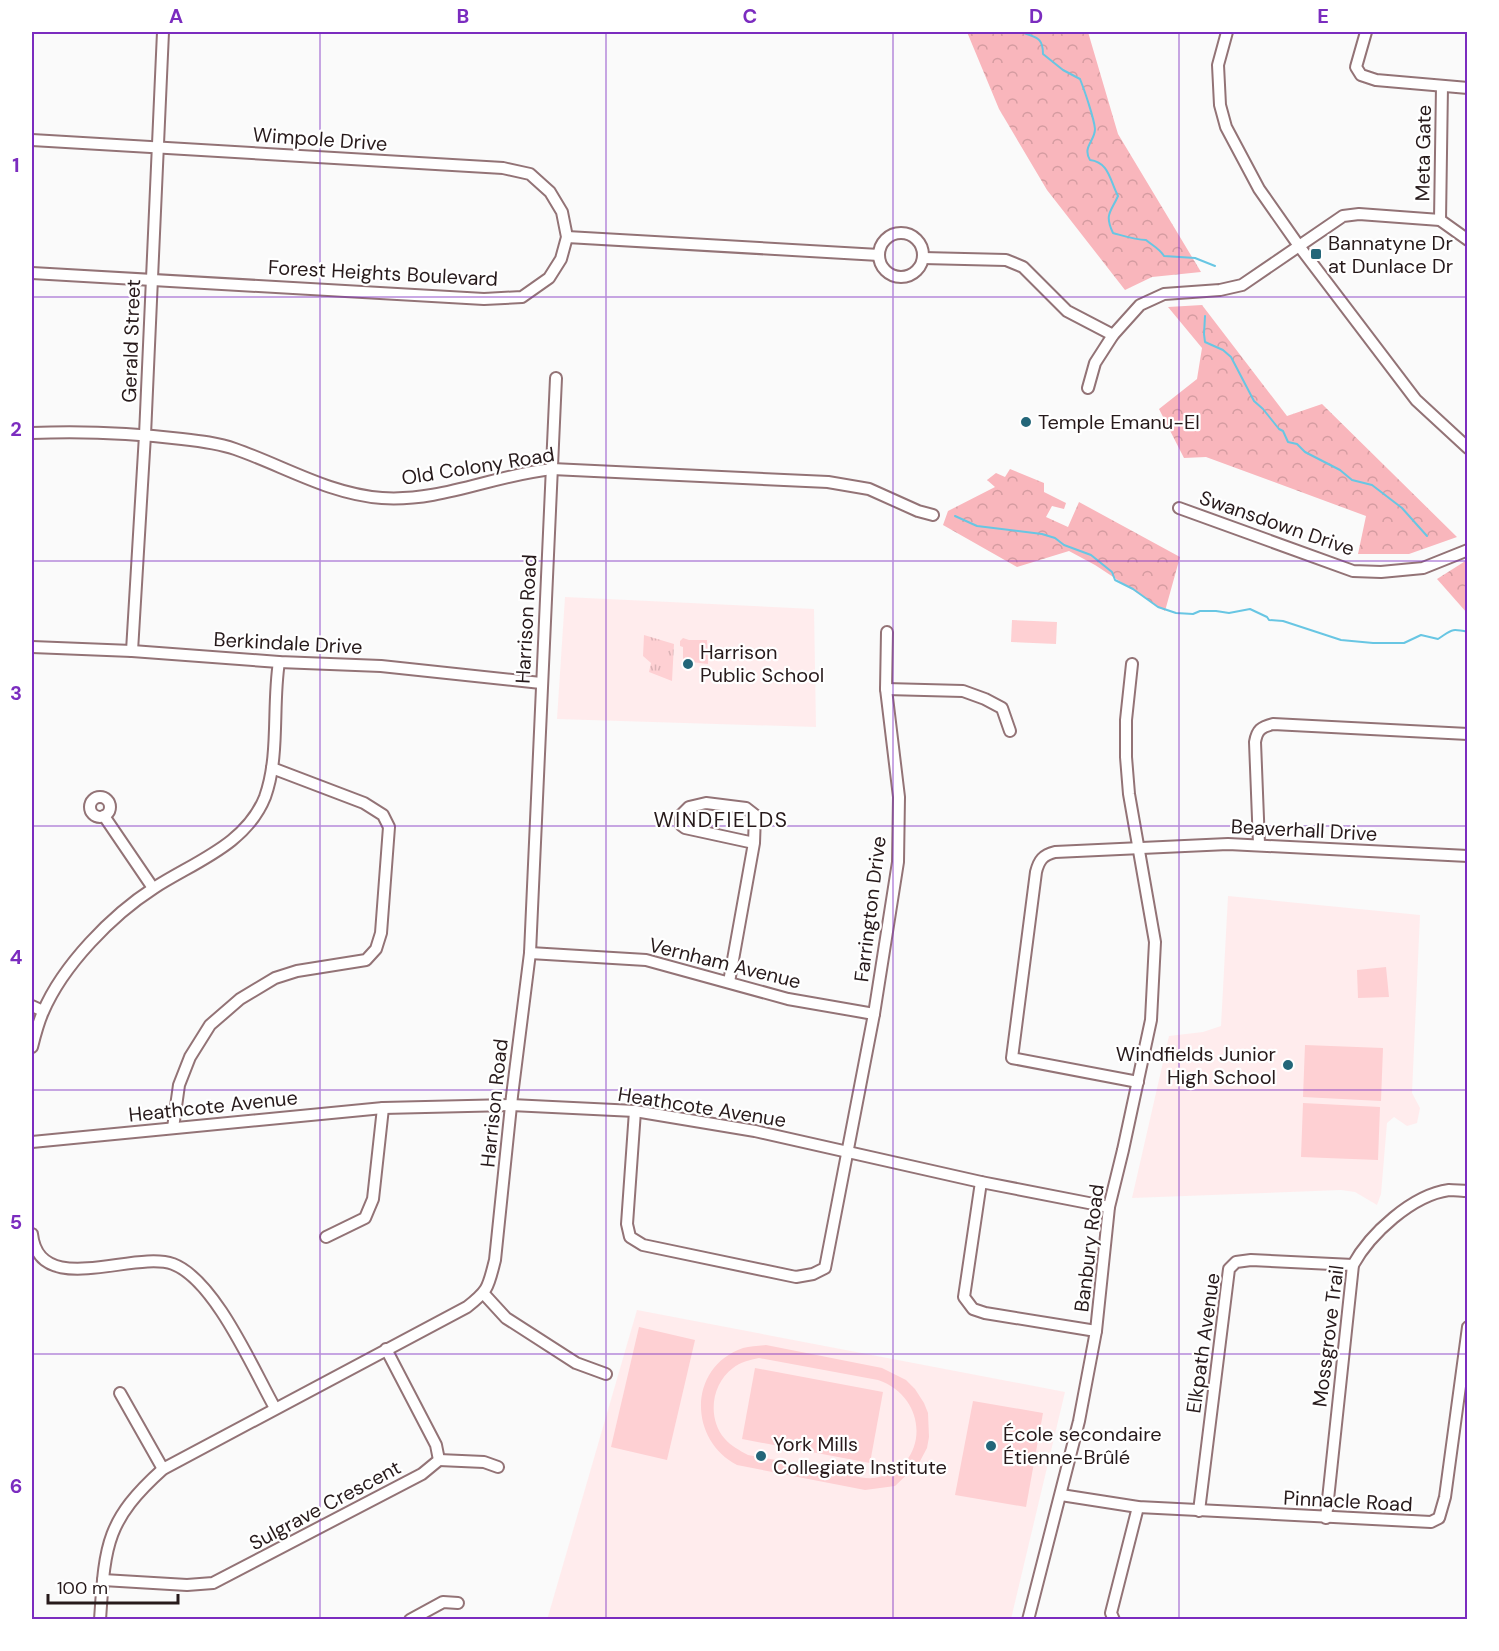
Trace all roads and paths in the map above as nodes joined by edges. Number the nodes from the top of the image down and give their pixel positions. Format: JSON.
{"nodes":[{"id":1,"x":163,"y":32,"type":"edge"},
{"id":2,"x":1227,"y":32,"type":"edge"},
{"id":3,"x":1366,"y":32,"type":"edge"},
{"id":4,"x":1442,"y":86,"type":"junction"},
{"id":5,"x":1467,"y":88,"type":"edge"},
{"id":6,"x":32,"y":140,"type":"edge"},
{"id":7,"x":157,"y":146,"type":"junction"},
{"id":8,"x":1440,"y":220,"type":"junction"},
{"id":9,"x":567,"y":237,"type":"junction"},
{"id":10,"x":1467,"y":240,"type":"edge"},
{"id":11,"x":1299,"y":246,"type":"junction"},
{"id":12,"x":879,"y":255,"type":"junction"},
{"id":13,"x":923,"y":258,"type":"junction"},
{"id":14,"x":32,"y":273,"type":"edge"},
{"id":15,"x":152,"y":279,"type":"junction"},
{"id":16,"x":1113,"y":334,"type":"junction"},
{"id":17,"x":556,"y":378,"type":"dead end"},
{"id":18,"x":1088,"y":388,"type":"dead end"},
{"id":19,"x":32,"y":433,"type":"edge"},
{"id":20,"x":145,"y":435,"type":"junction"},
{"id":21,"x":1467,"y":448,"type":"edge"},
{"id":22,"x":552,"y":469,"type":"junction"},
{"id":23,"x":1179,"y":508,"type":"dead end"},
{"id":24,"x":933,"y":516,"type":"dead end"},
{"id":25,"x":1467,"y":550,"type":"edge"},
{"id":26,"x":887,"y":632,"type":"dead end"},
{"id":27,"x":32,"y":647,"type":"edge"},
{"id":28,"x":132,"y":651,"type":"junction"},
{"id":29,"x":279,"y":662,"type":"junction"},
{"id":30,"x":1132,"y":664,"type":"dead end"},
{"id":31,"x":541,"y":683,"type":"junction"},
{"id":32,"x":886,"y":689,"type":"junction"},
{"id":33,"x":1010,"y":731,"type":"dead end"},
{"id":34,"x":1467,"y":734,"type":"edge"},
{"id":35,"x":272,"y":768,"type":"junction"},
{"id":36,"x":104,"y":816,"type":"dead end"},
{"id":37,"x":754,"y":843,"type":"junction"},
{"id":38,"x":1259,"y":844,"type":"junction"},
{"id":39,"x":1140,"y":848,"type":"junction"},
{"id":40,"x":1467,"y":856,"type":"edge"},
{"id":41,"x":153,"y":888,"type":"junction"},
{"id":42,"x":530,"y":953,"type":"junction"},
{"id":43,"x":729,"y":982,"type":"junction"},
{"id":44,"x":32,"y":1006,"type":"edge"},
{"id":45,"x":43,"y":1011,"type":"junction"},
{"id":46,"x":874,"y":1014,"type":"junction"},
{"id":47,"x":32,"y":1047,"type":"edge"},
{"id":48,"x":1138,"y":1082,"type":"junction"},
{"id":49,"x":512,"y":1105,"type":"junction"},
{"id":50,"x":383,"y":1107,"type":"junction"},
{"id":51,"x":635,"y":1111,"type":"junction"},
{"id":52,"x":173,"y":1128,"type":"junction"},
{"id":53,"x":32,"y":1142,"type":"edge"},
{"id":54,"x":847,"y":1152,"type":"junction"},
{"id":55,"x":981,"y":1182,"type":"junction"},
{"id":56,"x":1467,"y":1191,"type":"edge"},
{"id":57,"x":1109,"y":1207,"type":"junction"},
{"id":58,"x":32,"y":1234,"type":"edge"},
{"id":59,"x":326,"y":1237,"type":"dead end"},
{"id":60,"x":1353,"y":1265,"type":"junction"},
{"id":61,"x":484,"y":1294,"type":"junction"},
{"id":62,"x":1467,"y":1327,"type":"edge"},
{"id":63,"x":1096,"y":1331,"type":"junction"},
{"id":64,"x":386,"y":1349,"type":"junction"},
{"id":65,"x":606,"y":1374,"type":"dead end"},
{"id":66,"x":120,"y":1393,"type":"dead end"},
{"id":67,"x":275,"y":1408,"type":"junction"},
{"id":68,"x":439,"y":1460,"type":"junction"},
{"id":69,"x":498,"y":1467,"type":"dead end"},
{"id":70,"x":163,"y":1469,"type":"junction"},
{"id":71,"x":1060,"y":1495,"type":"junction"},
{"id":72,"x":1138,"y":1507,"type":"junction"},
{"id":73,"x":1199,"y":1511,"type":"junction"},
{"id":74,"x":1326,"y":1518,"type":"junction"},
{"id":75,"x":103,"y":1580,"type":"junction"},
{"id":76,"x":458,"y":1603,"type":"dead end"},
{"id":77,"x":100,"y":1620,"type":"edge"},
{"id":78,"x":410,"y":1620,"type":"edge"},
{"id":79,"x":1028,"y":1620,"type":"edge"},
{"id":80,"x":1114,"y":1620,"type":"edge"}],
"edges":[{"from":1,"to":7,"type":"street","name":"Gerald Street"},
{"from":2,"to":11,"type":"street"},
{"from":3,"to":4,"type":"street"},
{"from":4,"to":5,"type":"street"},
{"from":4,"to":8,"type":"street","name":"Meta Gate"},
{"from":6,"to":7,"type":"street","name":"Wimpole Drive"},
{"from":7,"to":9,"type":"street","name":"Wimpole Drive"},
{"from":7,"to":15,"type":"street","name":"Gerald Street"},
{"from":8,"to":10,"type":"street"},
{"from":8,"to":11,"type":"street"},
{"from":9,"to":12,"type":"street"},
{"from":9,"to":15,"type":"street","name":"Forest Heights Boulevard"},
{"from":11,"to":16,"type":"street"},
{"from":11,"to":21,"type":"street"},
{"from":12,"to":13,"type":"street"},
{"from":12,"to":13,"type":"street"},
{"from":13,"to":16,"type":"street"},
{"from":14,"to":15,"type":"street","name":"Forest Heights Boulevard"},
{"from":15,"to":20,"type":"street","name":"Gerald Street"},
{"from":16,"to":18,"type":"street"},
{"from":17,"to":22,"type":"street","name":"Harrison Road"},
{"from":19,"to":20,"type":"street","name":"Old Colony Road"},
{"from":20,"to":22,"type":"street","name":"Old Colony Road"},
{"from":20,"to":28,"type":"street","name":"Gerald Street"},
{"from":22,"to":24,"type":"street","name":"Old Colony Road"},
{"from":22,"to":31,"type":"street","name":"Harrison Road"},
{"from":23,"to":25,"type":"street","name":"Swansdown Drive"},
{"from":26,"to":32,"type":"street","name":"Farrington Drive"},
{"from":27,"to":28,"type":"street","name":"Berkindale Drive"},
{"from":28,"to":29,"type":"street","name":"Berkindale Drive"},
{"from":29,"to":31,"type":"street","name":"Berkindale Drive"},
{"from":29,"to":35,"type":"street"},
{"from":30,"to":39,"type":"street","name":"Banbury Road"},
{"from":31,"to":42,"type":"street","name":"Harrison Road"},
{"from":32,"to":33,"type":"street"},
{"from":32,"to":46,"type":"street","name":"Farrington Drive"},
{"from":34,"to":38,"type":"street"},
{"from":35,"to":41,"type":"street"},
{"from":35,"to":52,"type":"street"},
{"from":36,"to":41,"type":"street"},
{"from":37,"to":37,"type":"street"},
{"from":37,"to":43,"type":"street"},
{"from":38,"to":39,"type":"street","name":"Beaverhall Drive"},
{"from":38,"to":40,"type":"street","name":"Beaverhall Drive"},
{"from":39,"to":48,"type":"street","name":"Banbury Road"},
{"from":39,"to":48,"type":"street","name":"Beaverhall Drive"},
{"from":41,"to":45,"type":"street"},
{"from":42,"to":43,"type":"street","name":"Vernham Avenue"},
{"from":42,"to":49,"type":"street","name":"Harrison Road"},
{"from":43,"to":46,"type":"street","name":"Vernham Avenue"},
{"from":44,"to":45,"type":"street"},
{"from":45,"to":47,"type":"street"},
{"from":46,"to":54,"type":"street","name":"Farrington Drive"},
{"from":48,"to":57,"type":"street","name":"Banbury Road"},
{"from":49,"to":50,"type":"street","name":"Heathcote Avenue"},
{"from":49,"to":51,"type":"street","name":"Heathcote Avenue"},
{"from":49,"to":61,"type":"street","name":"Harrison Road"},
{"from":50,"to":52,"type":"street","name":"Heathcote Avenue"},
{"from":50,"to":59,"type":"street"},
{"from":51,"to":54,"type":"street","name":"Heathcote Avenue"},
{"from":51,"to":54,"type":"street","name":"Farrington Drive"},
{"from":52,"to":53,"type":"street","name":"Heathcote Avenue"},
{"from":54,"to":55,"type":"street","name":"Heathcote Avenue"},
{"from":55,"to":57,"type":"street","name":"Heathcote Avenue"},
{"from":55,"to":63,"type":"street"},
{"from":56,"to":60,"type":"street","name":"Mossgrove Trail"},
{"from":57,"to":63,"type":"street","name":"Banbury Road"},
{"from":58,"to":67,"type":"street"},
{"from":60,"to":73,"type":"street","name":"Elkpath Avenue"},
{"from":60,"to":74,"type":"street","name":"Mossgrove Trail"},
{"from":61,"to":64,"type":"street"},
{"from":61,"to":65,"type":"street"},
{"from":62,"to":74,"type":"street","name":"Pinnacle Road"},
{"from":63,"to":71,"type":"street","name":"Banbury Road"},
{"from":64,"to":67,"type":"street"},
{"from":64,"to":68,"type":"street"},
{"from":66,"to":70,"type":"street"},
{"from":67,"to":70,"type":"street"},
{"from":68,"to":69,"type":"street"},
{"from":68,"to":75,"type":"street","name":"Sulgrave Crescent"},
{"from":70,"to":75,"type":"street"},
{"from":71,"to":72,"type":"street","name":"Pinnacle Road"},
{"from":71,"to":79,"type":"street","name":"Banbury Road"},
{"from":72,"to":73,"type":"street","name":"Pinnacle Road"},
{"from":72,"to":80,"type":"street"},
{"from":73,"to":74,"type":"street","name":"Pinnacle Road"},
{"from":75,"to":77,"type":"street"},
{"from":76,"to":78,"type":"street"}]}
